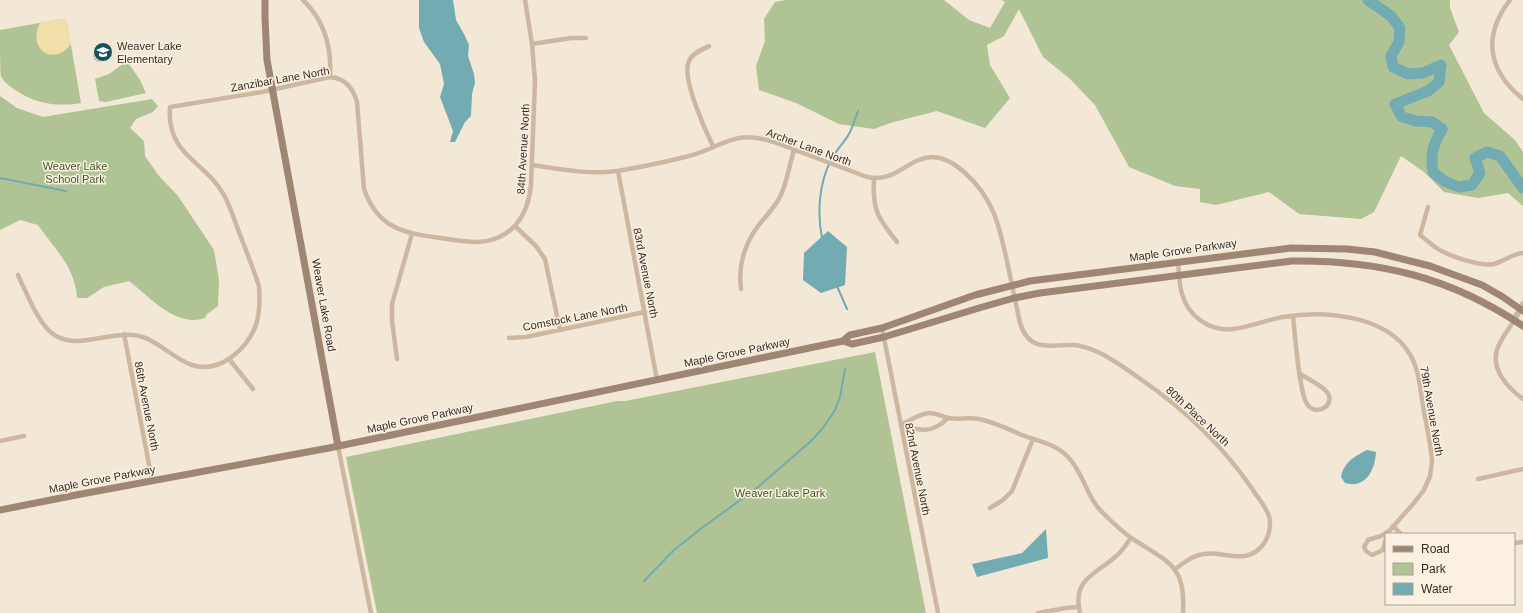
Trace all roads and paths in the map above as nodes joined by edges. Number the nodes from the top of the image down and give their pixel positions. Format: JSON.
{"nodes":[{"id":1,"x":265,"y":0,"type":"edge"},
{"id":2,"x":304,"y":0,"type":"edge"},
{"id":3,"x":525,"y":0,"type":"edge"},
{"id":4,"x":1510,"y":0,"type":"edge"},
{"id":5,"x":586,"y":38,"type":"dead end"},
{"id":6,"x":532,"y":44,"type":"junction"},
{"id":7,"x":709,"y":46,"type":"dead end"},
{"id":8,"x":330,"y":76,"type":"junction"},
{"id":9,"x":272,"y":89,"type":"junction"},
{"id":10,"x":1523,"y":99,"type":"edge"},
{"id":11,"x":713,"y":146,"type":"junction"},
{"id":12,"x":794,"y":150,"type":"junction"},
{"id":13,"x":532,"y":165,"type":"junction"},
{"id":14,"x":618,"y":171,"type":"junction"},
{"id":15,"x":874,"y":179,"type":"junction"},
{"id":16,"x":1428,"y":207,"type":"dead end"},
{"id":17,"x":515,"y":226,"type":"junction"},
{"id":18,"x":412,"y":234,"type":"junction"},
{"id":19,"x":897,"y":242,"type":"dead end"},
{"id":20,"x":1523,"y":253,"type":"edge"},
{"id":21,"x":1178,"y":261,"type":"junction"},
{"id":22,"x":1179,"y":274,"type":"junction"},
{"id":23,"x":18,"y":275,"type":"dead end"},
{"id":24,"x":1012,"y":285,"type":"junction"},
{"id":25,"x":741,"y":289,"type":"dead end"},
{"id":26,"x":1014,"y":298,"type":"junction"},
{"id":27,"x":1522,"y":308,"type":"edge"},
{"id":28,"x":645,"y":312,"type":"junction"},
{"id":29,"x":1293,"y":316,"type":"junction"},
{"id":30,"x":1514,"y":320,"type":"junction"},
{"id":31,"x":1523,"y":326,"type":"edge"},
{"id":32,"x":882,"y":328,"type":"junction"},
{"id":33,"x":560,"y":330,"type":"junction"},
{"id":34,"x":124,"y":334,"type":"junction"},
{"id":35,"x":884,"y":337,"type":"junction"},
{"id":36,"x":509,"y":338,"type":"dead end"},
{"id":37,"x":843,"y":341,"type":"junction"},
{"id":38,"x":229,"y":359,"type":"junction"},
{"id":39,"x":397,"y":359,"type":"dead end"},
{"id":40,"x":1300,"y":374,"type":"junction"},
{"id":41,"x":657,"y":380,"type":"junction"},
{"id":42,"x":253,"y":389,"type":"dead end"},
{"id":43,"x":1523,"y":399,"type":"edge"},
{"id":44,"x":948,"y":418,"type":"junction"},
{"id":45,"x":901,"y":426,"type":"junction"},
{"id":46,"x":24,"y":436,"type":"dead end"},
{"id":47,"x":1033,"y":439,"type":"junction"},
{"id":48,"x":0,"y":441,"type":"edge"},
{"id":49,"x":338,"y":446,"type":"junction"},
{"id":50,"x":1523,"y":469,"type":"edge"},
{"id":51,"x":1478,"y":478,"type":"dead end"},
{"id":52,"x":152,"y":480,"type":"junction"},
{"id":53,"x":990,"y":508,"type":"dead end"},
{"id":54,"x":0,"y":510,"type":"edge"},
{"id":55,"x":1390,"y":530,"type":"edge"},
{"id":56,"x":1385,"y":533,"type":"edge"},
{"id":57,"x":1131,"y":538,"type":"junction"},
{"id":58,"x":1385,"y":542,"type":"edge"},
{"id":59,"x":1175,"y":569,"type":"junction"},
{"id":60,"x":1079,"y":607,"type":"junction"},
{"id":61,"x":372,"y":613,"type":"edge"},
{"id":62,"x":938,"y":613,"type":"edge"},
{"id":63,"x":1038,"y":613,"type":"edge"},
{"id":64,"x":1080,"y":613,"type":"edge"},
{"id":65,"x":1183,"y":613,"type":"edge"}],
"edges":[{"from":1,"to":9,"type":"main road","name":"Weaver Lake Road"},
{"from":2,"to":8,"type":"street"},
{"from":3,"to":6,"type":"street","name":"84th Avenue North"},
{"from":4,"to":10,"type":"street"},
{"from":5,"to":6,"type":"street"},
{"from":6,"to":13,"type":"street","name":"84th Avenue North"},
{"from":7,"to":11,"type":"street"},
{"from":8,"to":9,"type":"street","name":"Zanzibar Lane North"},
{"from":8,"to":18,"type":"street","name":"Zanzibar Lane North"},
{"from":9,"to":38,"type":"street","name":"Zanzibar Lane North"},
{"from":9,"to":49,"type":"main road","name":"Weaver Lake Road"},
{"from":11,"to":12,"type":"street","name":"Archer Lane North"},
{"from":11,"to":14,"type":"street","name":"Archer Lane North"},
{"from":12,"to":15,"type":"street","name":"Archer Lane North"},
{"from":12,"to":25,"type":"street"},
{"from":13,"to":14,"type":"street","name":"Archer Lane North"},
{"from":13,"to":17,"type":"street","name":"84th Avenue North"},
{"from":14,"to":28,"type":"street","name":"83rd Avenue North"},
{"from":15,"to":19,"type":"street"},
{"from":15,"to":24,"type":"street","name":"80th Place North"},
{"from":16,"to":20,"type":"street"},
{"from":17,"to":18,"type":"street","name":"Zanzibar Lane North"},
{"from":17,"to":33,"type":"street"},
{"from":18,"to":39,"type":"street"},
{"from":21,"to":22,"type":"street","name":"79th Avenue North"},
{"from":21,"to":24,"type":"main road","name":"Maple Grove Parkway"},
{"from":21,"to":27,"type":"main road","name":"Maple Grove Parkway"},
{"from":22,"to":26,"type":"main road","name":"Maple Grove Parkway"},
{"from":22,"to":29,"type":"street","name":"79th Avenue North"},
{"from":22,"to":30,"type":"main road","name":"Maple Grove Parkway"},
{"from":23,"to":34,"type":"street"},
{"from":24,"to":26,"type":"street","name":"80th Place North"},
{"from":24,"to":32,"type":"main road","name":"Maple Grove Parkway"},
{"from":26,"to":35,"type":"main road","name":"Maple Grove Parkway"},
{"from":26,"to":59,"type":"street","name":"80th Place North"},
{"from":27,"to":30,"type":"street"},
{"from":28,"to":33,"type":"street","name":"Comstock Lane North"},
{"from":28,"to":41,"type":"street","name":"83rd Avenue North"},
{"from":29,"to":40,"type":"street"},
{"from":29,"to":55,"type":"street","name":"79th Avenue North"},
{"from":30,"to":31,"type":"main road","name":"Maple Grove Parkway"},
{"from":30,"to":43,"type":"street"},
{"from":32,"to":35,"type":"street","name":"82nd Avenue North"},
{"from":32,"to":37,"type":"main road","name":"Maple Grove Parkway"},
{"from":33,"to":36,"type":"street","name":"Comstock Lane North"},
{"from":34,"to":38,"type":"street"},
{"from":34,"to":52,"type":"street","name":"86th Avenue North"},
{"from":35,"to":37,"type":"main road","name":"Maple Grove Parkway"},
{"from":35,"to":45,"type":"street","name":"82nd Avenue North"},
{"from":37,"to":41,"type":"main road","name":"Maple Grove Parkway"},
{"from":38,"to":42,"type":"street"},
{"from":40,"to":40,"type":"street"},
{"from":41,"to":49,"type":"main road","name":"Maple Grove Parkway"},
{"from":44,"to":45,"type":"street"},
{"from":44,"to":45,"type":"street"},
{"from":44,"to":47,"type":"street"},
{"from":45,"to":62,"type":"street","name":"82nd Avenue North"},
{"from":46,"to":48,"type":"street"},
{"from":47,"to":53,"type":"street"},
{"from":47,"to":57,"type":"street"},
{"from":49,"to":52,"type":"main road","name":"Maple Grove Parkway"},
{"from":49,"to":61,"type":"street","name":"Weaver Lake Road"},
{"from":50,"to":51,"type":"street"},
{"from":52,"to":54,"type":"main road","name":"Maple Grove Parkway"},
{"from":56,"to":58,"type":"street","name":"79th Avenue North"},
{"from":57,"to":59,"type":"street"},
{"from":57,"to":60,"type":"street"},
{"from":59,"to":65,"type":"street"},
{"from":60,"to":63,"type":"street"},
{"from":60,"to":64,"type":"street"}]}
